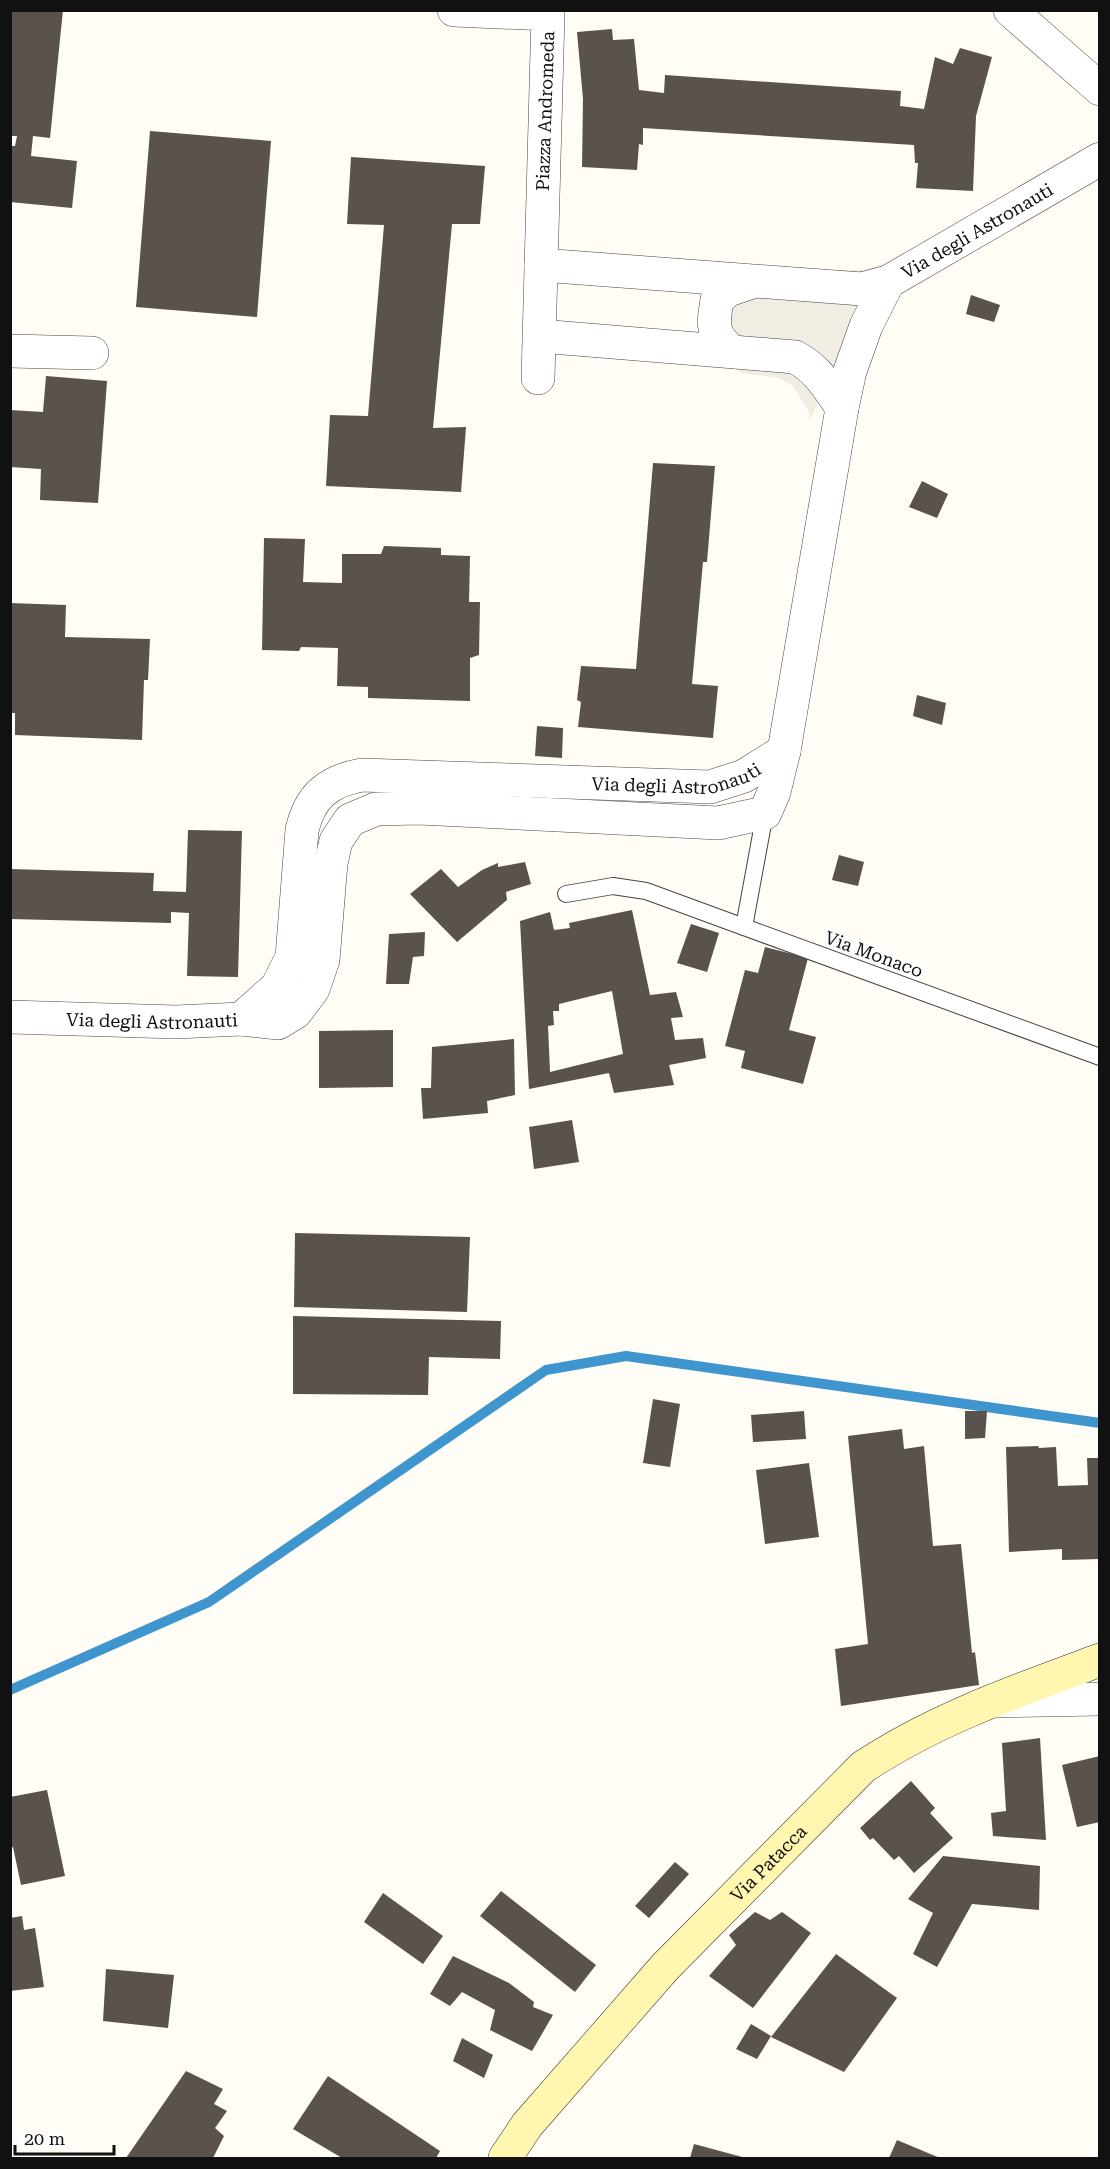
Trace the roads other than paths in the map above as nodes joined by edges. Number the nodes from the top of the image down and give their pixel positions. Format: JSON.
{"nodes":[{"id":1,"x":454,"y":10,"type":"edge"},
{"id":2,"x":1010,"y":10,"type":"edge"},
{"id":3,"x":1100,"y":89,"type":"edge"},
{"id":4,"x":1100,"y":159,"type":"edge"},
{"id":5,"x":541,"y":265,"type":"junction"},
{"id":6,"x":752,"y":282,"type":"junction"},
{"id":7,"x":888,"y":282,"type":"junction"},
{"id":8,"x":540,"y":336,"type":"junction"},
{"id":9,"x":10,"y":351,"type":"edge"},
{"id":10,"x":731,"y":351,"type":"junction"},
{"id":11,"x":92,"y":353,"type":"dead end"},
{"id":12,"x":538,"y":378,"type":"dead end"},
{"id":13,"x":842,"y":408,"type":"junction"},
{"id":14,"x":784,"y":751,"type":"junction"},
{"id":15,"x":765,"y":813,"type":"junction"},
{"id":16,"x":566,"y":894,"type":"dead end"},
{"id":17,"x":744,"y":927,"type":"junction"},
{"id":18,"x":10,"y":1017,"type":"edge"},
{"id":19,"x":241,"y":1019,"type":"junction"},
{"id":20,"x":1100,"y":1057,"type":"edge"},
{"id":21,"x":1100,"y":1659,"type":"edge"},
{"id":22,"x":1100,"y":1699,"type":"edge"},
{"id":23,"x":990,"y":1701,"type":"junction"},
{"id":24,"x":505,"y":2158,"type":"edge"}],
"edges":[{"from":1,"to":5,"type":"street","name":"Piazza Andromeda"},
{"from":2,"to":3,"type":"street"},
{"from":4,"to":7,"type":"street","name":"Via degli Astronauti"},
{"from":5,"to":6,"type":"street"},
{"from":5,"to":8,"type":"street","name":"Piazza Andromeda"},
{"from":6,"to":7,"type":"street"},
{"from":6,"to":10,"type":"street"},
{"from":7,"to":13,"type":"street","name":"Via degli Astronauti"},
{"from":8,"to":10,"type":"street"},
{"from":8,"to":12,"type":"street","name":"Piazza Andromeda"},
{"from":9,"to":11,"type":"street"},
{"from":10,"to":13,"type":"street"},
{"from":13,"to":14,"type":"street","name":"Via degli Astronauti"},
{"from":14,"to":15,"type":"street"},
{"from":14,"to":19,"type":"street","name":"Via degli Astronauti"},
{"from":15,"to":17,"type":"lane"},
{"from":15,"to":19,"type":"street"},
{"from":16,"to":17,"type":"lane","name":"Via Monaco"},
{"from":17,"to":20,"type":"lane","name":"Via Monaco"},
{"from":18,"to":19,"type":"street","name":"Via degli Astronauti"},
{"from":21,"to":23,"type":"main road","name":"Via Patacca"},
{"from":22,"to":23,"type":"street"},
{"from":23,"to":24,"type":"main road","name":"Via Patacca"}]}
